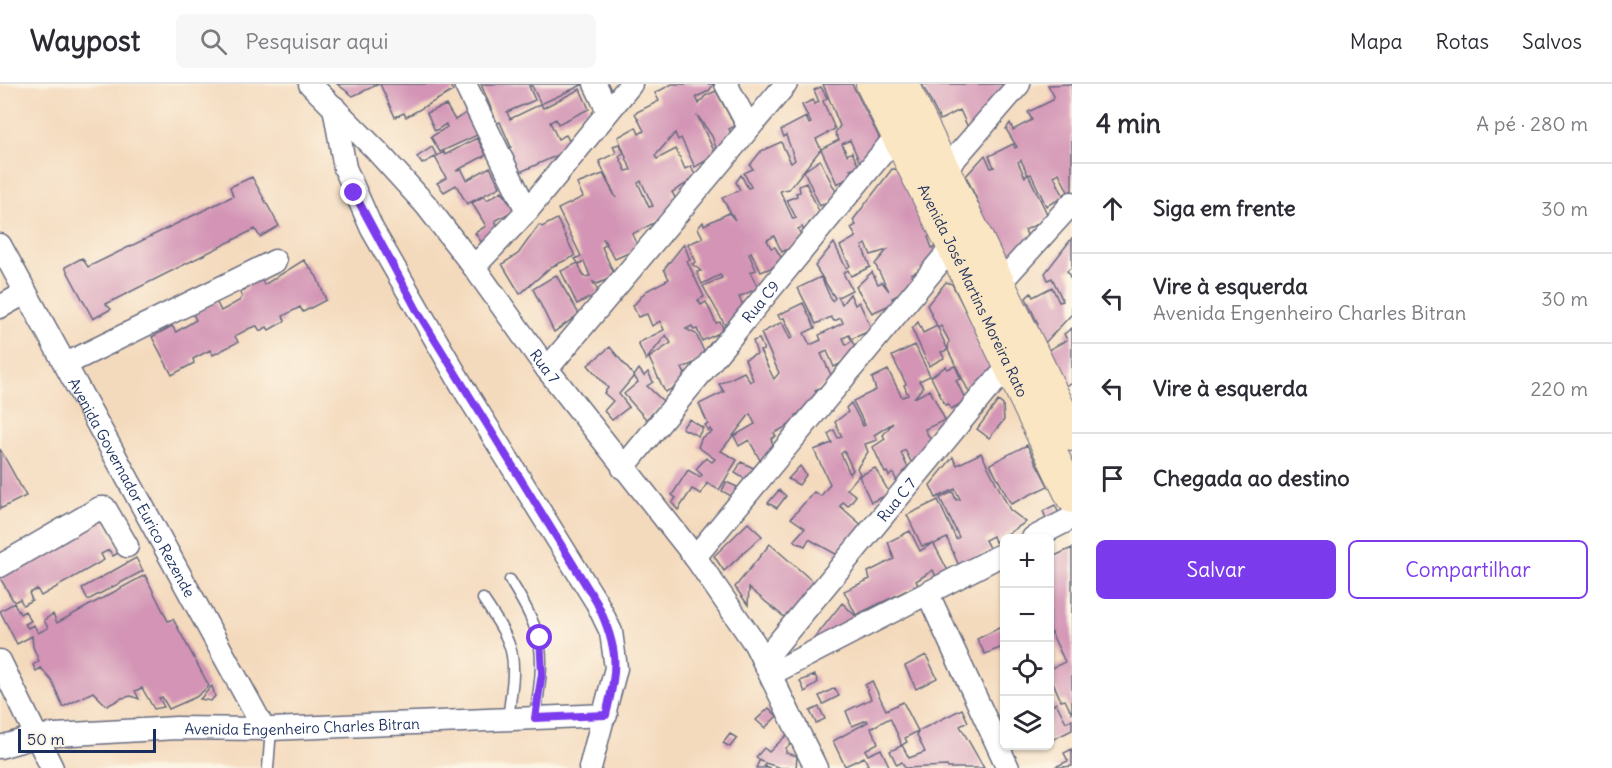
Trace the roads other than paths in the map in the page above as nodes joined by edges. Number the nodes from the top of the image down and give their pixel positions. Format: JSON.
{"nodes":[{"id":1,"x":310,"y":84,"type":"edge"},
{"id":2,"x":465,"y":84,"type":"edge"},
{"id":3,"x":595,"y":84,"type":"edge"},
{"id":4,"x":630,"y":84,"type":"edge"},
{"id":5,"x":726,"y":84,"type":"edge"},
{"id":6,"x":786,"y":84,"type":"edge"},
{"id":7,"x":872,"y":84,"type":"edge"},
{"id":8,"x":902,"y":84,"type":"edge"},
{"id":9,"x":1019,"y":84,"type":"edge"},
{"id":10,"x":334,"y":107,"type":"junction"},
{"id":11,"x":608,"y":111,"type":"junction"},
{"id":12,"x":749,"y":127,"type":"junction"},
{"id":13,"x":898,"y":134,"type":"junction"},
{"id":14,"x":945,"y":170,"type":"junction"},
{"id":15,"x":1072,"y":202,"type":"edge"},
{"id":16,"x":526,"y":211,"type":"junction"},
{"id":17,"x":0,"y":245,"type":"edge"},
{"id":18,"x":953,"y":246,"type":"junction"},
{"id":19,"x":274,"y":261,"type":"dead end"},
{"id":20,"x":474,"y":267,"type":"junction"},
{"id":21,"x":999,"y":284,"type":"junction"},
{"id":22,"x":25,"y":293,"type":"junction"},
{"id":23,"x":0,"y":307,"type":"edge"},
{"id":24,"x":66,"y":364,"type":"junction"},
{"id":25,"x":1009,"y":367,"type":"junction"},
{"id":26,"x":547,"y":369,"type":"junction"},
{"id":27,"x":1041,"y":373,"type":"junction"},
{"id":28,"x":1072,"y":435,"type":"edge"},
{"id":29,"x":623,"y":468,"type":"junction"},
{"id":30,"x":1072,"y":497,"type":"edge"},
{"id":31,"x":1072,"y":518,"type":"edge"},
{"id":32,"x":1041,"y":534,"type":"edge"},
{"id":33,"x":127,"y":546,"type":"dead end"},
{"id":34,"x":695,"y":556,"type":"junction"},
{"id":35,"x":1000,"y":556,"type":"edge"},
{"id":36,"x":0,"y":566,"type":"edge"},
{"id":37,"x":510,"y":580,"type":"dead end"},
{"id":38,"x":928,"y":594,"type":"junction"},
{"id":39,"x":483,"y":599,"type":"dead end"},
{"id":40,"x":0,"y":661,"type":"edge"},
{"id":41,"x":767,"y":667,"type":"junction"},
{"id":42,"x":606,"y":715,"type":"junction"},
{"id":43,"x":535,"y":718,"type":"junction"},
{"id":44,"x":508,"y":719,"type":"junction"},
{"id":45,"x":268,"y":729,"type":"junction"},
{"id":46,"x":38,"y":736,"type":"junction"},
{"id":47,"x":0,"y":747,"type":"edge"},
{"id":48,"x":811,"y":764,"type":"edge"},
{"id":49,"x":52,"y":768,"type":"edge"},
{"id":50,"x":268,"y":768,"type":"edge"},
{"id":51,"x":590,"y":768,"type":"edge"},
{"id":52,"x":1008,"y":768,"type":"edge"}],
"edges":[{"from":1,"to":10,"type":"street","name":"Rua 7"},
{"from":2,"to":16,"type":"street"},
{"from":3,"to":11,"type":"street"},
{"from":4,"to":11,"type":"street"},
{"from":5,"to":12,"type":"street"},
{"from":6,"to":12,"type":"street"},
{"from":7,"to":13,"type":"street","name":"Avenida José Martins Moreira Rato"},
{"from":8,"to":14,"type":"street","name":"Avenida José Martins Moreira Rato"},
{"from":9,"to":14,"type":"street"},
{"from":10,"to":20,"type":"street","name":"Rua 7"},
{"from":10,"to":42,"type":"street"},
{"from":11,"to":16,"type":"street"},
{"from":12,"to":26,"type":"street"},
{"from":13,"to":18,"type":"street","name":"Avenida José Martins Moreira Rato"},
{"from":13,"to":29,"type":"street","name":"Rua C9"},
{"from":14,"to":21,"type":"street","name":"Avenida José Martins Moreira Rato"},
{"from":15,"to":21,"type":"street"},
{"from":16,"to":20,"type":"street"},
{"from":17,"to":22,"type":"street","name":"Avenida Governador Eurico Rezende"},
{"from":18,"to":25,"type":"street","name":"Avenida José Martins Moreira Rato"},
{"from":18,"to":34,"type":"street"},
{"from":19,"to":24,"type":"street"},
{"from":20,"to":26,"type":"street","name":"Rua 7"},
{"from":21,"to":27,"type":"street","name":"Avenida José Martins Moreira Rato"},
{"from":22,"to":23,"type":"street"},
{"from":22,"to":24,"type":"street","name":"Avenida Governador Eurico Rezende"},
{"from":24,"to":45,"type":"street","name":"Avenida Governador Eurico Rezende"},
{"from":25,"to":27,"type":"street"},
{"from":25,"to":30,"type":"street","name":"Avenida José Martins Moreira Rato"},
{"from":25,"to":41,"type":"street","name":"Rua C 7"},
{"from":26,"to":29,"type":"street","name":"Rua 7"},
{"from":27,"to":28,"type":"street","name":"Avenida José Martins Moreira Rato"},
{"from":29,"to":34,"type":"street","name":"Rua 7"},
{"from":31,"to":32,"type":"street"},
{"from":33,"to":36,"type":"street"},
{"from":34,"to":41,"type":"street","name":"Rua 7"},
{"from":35,"to":38,"type":"street"},
{"from":37,"to":43,"type":"lane"},
{"from":38,"to":41,"type":"street"},
{"from":38,"to":52,"type":"street"},
{"from":39,"to":44,"type":"lane"},
{"from":40,"to":46,"type":"street"},
{"from":41,"to":48,"type":"street","name":"Rua 7"},
{"from":42,"to":43,"type":"street","name":"Avenida Engenheiro Charles Bitran"},
{"from":42,"to":51,"type":"street"},
{"from":43,"to":44,"type":"street","name":"Avenida Engenheiro Charles Bitran"},
{"from":44,"to":45,"type":"street","name":"Avenida Engenheiro Charles Bitran"},
{"from":45,"to":46,"type":"street","name":"Avenida Engenheiro Charles Bitran"},
{"from":45,"to":50,"type":"lane"},
{"from":46,"to":47,"type":"street","name":"Avenida Engenheiro Charles Bitran"},
{"from":46,"to":49,"type":"street"}]}
